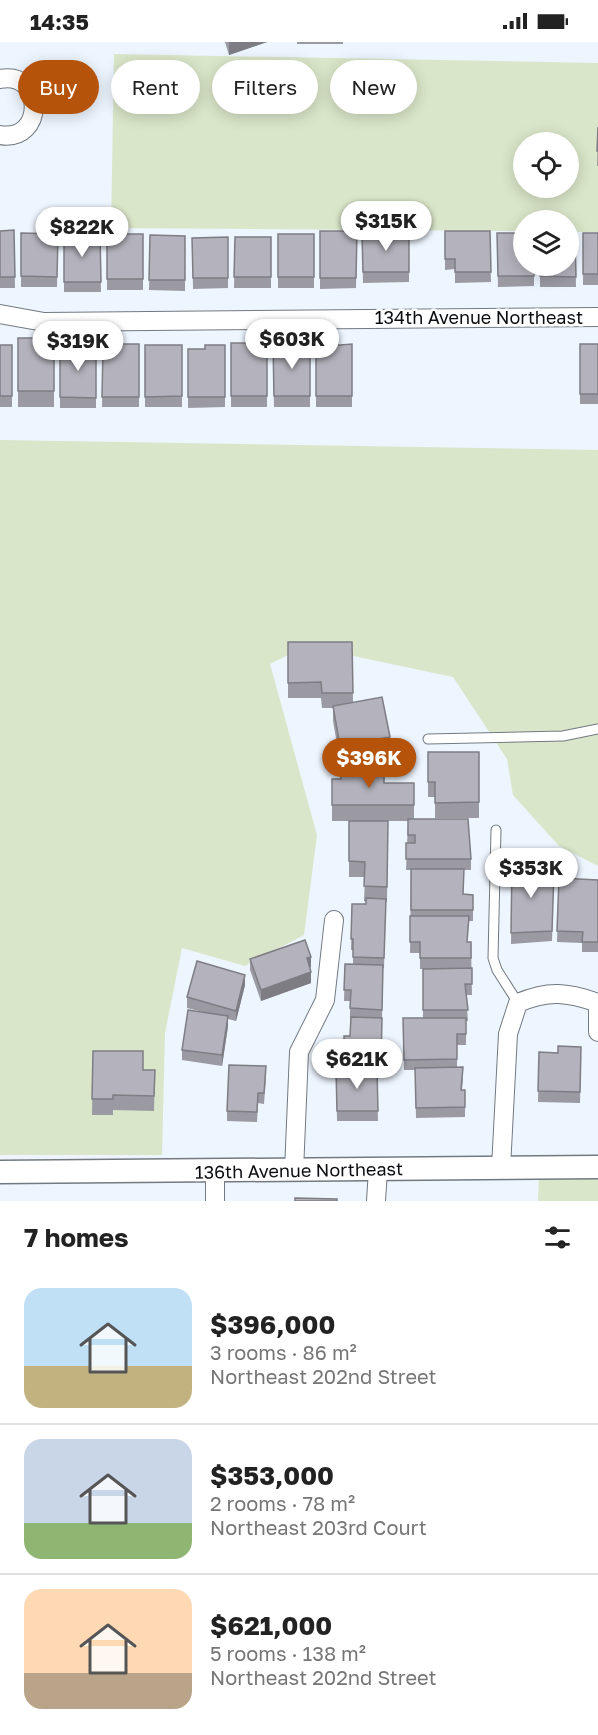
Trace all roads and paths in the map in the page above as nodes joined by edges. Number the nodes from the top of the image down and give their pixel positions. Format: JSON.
{"nodes":[{"id":1,"x":0,"y":79,"type":"edge"},
{"id":2,"x":0,"y":135,"type":"edge"},
{"id":3,"x":0,"y":314,"type":"edge"},
{"id":4,"x":598,"y":317,"type":"edge"},
{"id":5,"x":598,"y":729,"type":"edge"},
{"id":6,"x":428,"y":740,"type":"dead end"},
{"id":7,"x":496,"y":830,"type":"dead end"},
{"id":8,"x":334,"y":920,"type":"dead end"},
{"id":9,"x":518,"y":1004,"type":"junction"},
{"id":10,"x":598,"y":1004,"type":"edge"},
{"id":11,"x":598,"y":1010,"type":"edge"},
{"id":12,"x":598,"y":1032,"type":"edge"},
{"id":13,"x":598,"y":1167,"type":"edge"},
{"id":14,"x":501,"y":1168,"type":"junction"},
{"id":15,"x":378,"y":1170,"type":"junction"},
{"id":16,"x":294,"y":1171,"type":"junction"},
{"id":17,"x":0,"y":1172,"type":"edge"},
{"id":18,"x":215,"y":1172,"type":"junction"},
{"id":19,"x":215,"y":1201,"type":"edge"},
{"id":20,"x":376,"y":1201,"type":"edge"}],
"edges":[{"from":1,"to":2,"type":"street"},
{"from":3,"to":4,"type":"street","name":"134th Avenue Northeast"},
{"from":5,"to":6,"type":"lane"},
{"from":7,"to":9,"type":"lane"},
{"from":8,"to":16,"type":"street"},
{"from":9,"to":10,"type":"street"},
{"from":9,"to":14,"type":"street"},
{"from":11,"to":12,"type":"street"},
{"from":13,"to":14,"type":"street","name":"136th Avenue Northeast"},
{"from":14,"to":15,"type":"street","name":"136th Avenue Northeast"},
{"from":15,"to":16,"type":"street","name":"136th Avenue Northeast"},
{"from":15,"to":20,"type":"street"},
{"from":16,"to":18,"type":"street","name":"136th Avenue Northeast"},
{"from":17,"to":18,"type":"street","name":"136th Avenue Northeast"},
{"from":18,"to":19,"type":"street"}]}
